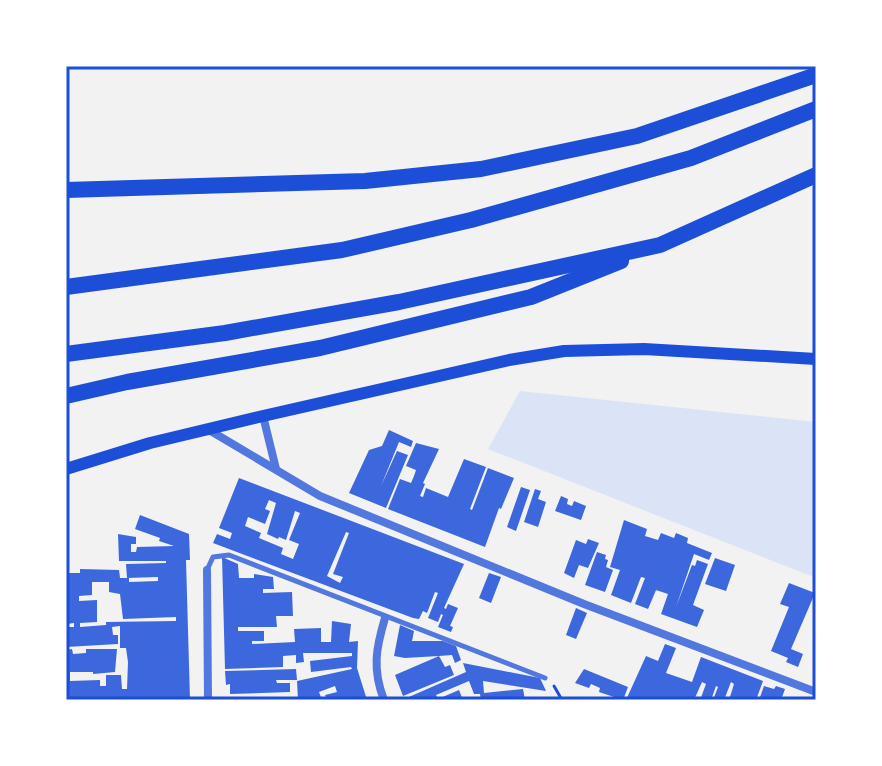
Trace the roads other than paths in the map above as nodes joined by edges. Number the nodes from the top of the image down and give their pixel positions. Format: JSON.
{"nodes":[{"id":1,"x":816,"y":75,"type":"edge"},
{"id":2,"x":816,"y":109,"type":"edge"},
{"id":3,"x":816,"y":175,"type":"edge"},
{"id":4,"x":67,"y":190,"type":"edge"},
{"id":5,"x":660,"y":245,"type":"junction"},
{"id":6,"x":66,"y":287,"type":"edge"},
{"id":7,"x":66,"y":354,"type":"edge"},
{"id":8,"x":816,"y":359,"type":"edge"},
{"id":9,"x":66,"y":396,"type":"edge"},
{"id":10,"x":263,"y":416,"type":"junction"},
{"id":11,"x":207,"y":429,"type":"junction"},
{"id":12,"x":66,"y":469,"type":"edge"},
{"id":13,"x":276,"y":469,"type":"junction"},
{"id":14,"x":207,"y":570,"type":"joint"},
{"id":15,"x":385,"y":618,"type":"junction"},
{"id":16,"x":545,"y":678,"type":"road end"},
{"id":17,"x":816,"y":692,"type":"edge"},
{"id":18,"x":208,"y":700,"type":"edge"},
{"id":19,"x":384,"y":700,"type":"edge"}],
"edges":[{"from":1,"to":4,"type":"highway"},
{"from":2,"to":6,"type":"highway"},
{"from":3,"to":5,"type":"highway"},
{"from":5,"to":7,"type":"highway"},
{"from":5,"to":9,"type":"highway"},
{"from":8,"to":10,"type":"main road"},
{"from":10,"to":11,"type":"main road"},
{"from":10,"to":13,"type":"street"},
{"from":11,"to":12,"type":"main road"},
{"from":11,"to":13,"type":"street"},
{"from":13,"to":17,"type":"street"},
{"from":14,"to":15,"type":"lane"},
{"from":14,"to":18,"type":"street"},
{"from":15,"to":16,"type":"lane"},
{"from":15,"to":19,"type":"street"}]}
